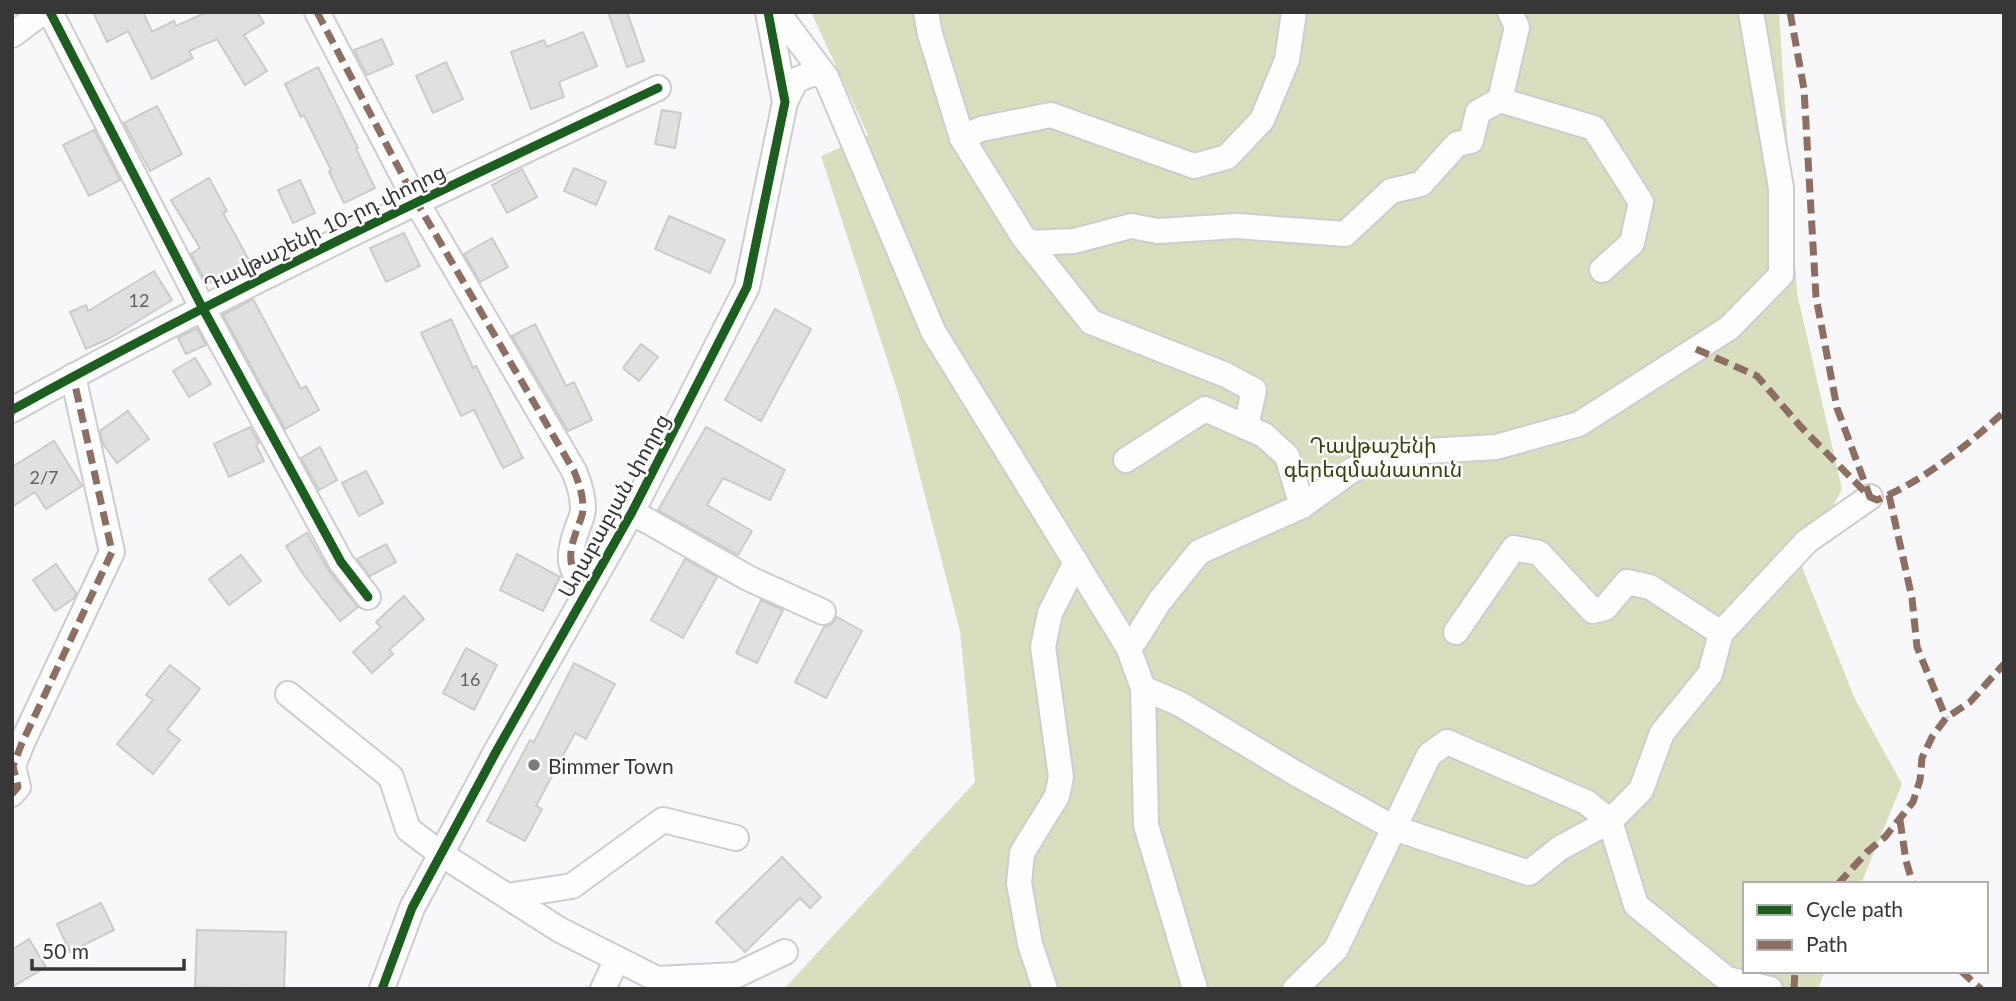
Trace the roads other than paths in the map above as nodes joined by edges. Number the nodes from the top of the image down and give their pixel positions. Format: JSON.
{"nodes":[{"id":1,"x":43,"y":12,"type":"edge"},
{"id":2,"x":50,"y":12,"type":"edge"},
{"id":3,"x":317,"y":12,"type":"edge"},
{"id":4,"x":768,"y":12,"type":"edge"},
{"id":5,"x":777,"y":12,"type":"edge"},
{"id":6,"x":926,"y":12,"type":"edge"},
{"id":7,"x":1294,"y":12,"type":"edge"},
{"id":8,"x":1510,"y":12,"type":"edge"},
{"id":9,"x":1751,"y":12,"type":"edge"},
{"id":10,"x":12,"y":35,"type":"edge"},
{"id":11,"x":826,"y":77,"type":"junction"},
{"id":12,"x":658,"y":88,"type":"dead end"},
{"id":13,"x":1500,"y":100,"type":"junction"},
{"id":14,"x":785,"y":102,"type":"junction"},
{"id":15,"x":962,"y":138,"type":"junction"},
{"id":16,"x":416,"y":201,"type":"junction"},
{"id":17,"x":1028,"y":243,"type":"junction"},
{"id":18,"x":1602,"y":270,"type":"dead end"},
{"id":19,"x":202,"y":307,"type":"junction"},
{"id":20,"x":73,"y":376,"type":"junction"},
{"id":21,"x":12,"y":410,"type":"edge"},
{"id":22,"x":1246,"y":427,"type":"junction"},
{"id":23,"x":1126,"y":460,"type":"dead end"},
{"id":24,"x":1870,"y":496,"type":"dead end"},
{"id":25,"x":1302,"y":506,"type":"junction"},
{"id":26,"x":632,"y":512,"type":"junction"},
{"id":27,"x":1076,"y":562,"type":"junction"},
{"id":28,"x":587,"y":590,"type":"junction"},
{"id":29,"x":368,"y":597,"type":"dead end"},
{"id":30,"x":823,"y":612,"type":"dead end"},
{"id":31,"x":1456,"y":632,"type":"dead end"},
{"id":32,"x":1721,"y":633,"type":"junction"},
{"id":33,"x":1128,"y":647,"type":"junction"},
{"id":34,"x":1143,"y":688,"type":"junction"},
{"id":35,"x":288,"y":694,"type":"dead end"},
{"id":36,"x":12,"y":794,"type":"edge"},
{"id":37,"x":1610,"y":821,"type":"junction"},
{"id":38,"x":1394,"y":828,"type":"junction"},
{"id":39,"x":736,"y":838,"type":"dead end"},
{"id":40,"x":441,"y":854,"type":"junction"},
{"id":41,"x":508,"y":896,"type":"junction"},
{"id":42,"x":785,"y":952,"type":"dead end"},
{"id":43,"x":617,"y":959,"type":"junction"},
{"id":44,"x":382,"y":989,"type":"edge"},
{"id":45,"x":603,"y":989,"type":"edge"},
{"id":46,"x":1045,"y":989,"type":"edge"},
{"id":47,"x":1195,"y":989,"type":"edge"},
{"id":48,"x":1295,"y":989,"type":"edge"},
{"id":49,"x":1770,"y":989,"type":"edge"}],
"edges":[{"from":1,"to":10,"type":"street"},
{"from":2,"to":19,"type":"street"},
{"from":3,"to":16,"type":"street"},
{"from":4,"to":14,"type":"street","name":"Աղաբաբյան փողոց"},
{"from":5,"to":11,"type":"street"},
{"from":6,"to":15,"type":"street"},
{"from":7,"to":15,"type":"street"},
{"from":8,"to":13,"type":"street"},
{"from":9,"to":25,"type":"street"},
{"from":11,"to":14,"type":"street"},
{"from":11,"to":27,"type":"street"},
{"from":12,"to":16,"type":"street","name":"Դավթաշենի 10-րդ փողոց"},
{"from":13,"to":17,"type":"street"},
{"from":13,"to":18,"type":"street"},
{"from":14,"to":26,"type":"street","name":"Աղաբաբյան փողոց"},
{"from":15,"to":17,"type":"street"},
{"from":16,"to":19,"type":"street","name":"Դավթաշենի 10-րդ փողոց"},
{"from":16,"to":28,"type":"street"},
{"from":17,"to":22,"type":"street"},
{"from":19,"to":20,"type":"street","name":"Դավթաշենի 10-րդ փողոց"},
{"from":19,"to":29,"type":"street"},
{"from":20,"to":21,"type":"street","name":"Դավթաշենի 10-րդ փողոց"},
{"from":20,"to":36,"type":"street"},
{"from":22,"to":23,"type":"street"},
{"from":22,"to":25,"type":"street"},
{"from":24,"to":32,"type":"street"},
{"from":25,"to":33,"type":"street"},
{"from":26,"to":28,"type":"street","name":"Աղաբաբյան փողոց"},
{"from":26,"to":30,"type":"street"},
{"from":27,"to":33,"type":"street"},
{"from":27,"to":46,"type":"street"},
{"from":28,"to":40,"type":"street","name":"Աղաբաբյան փողոց"},
{"from":31,"to":32,"type":"street"},
{"from":32,"to":37,"type":"street"},
{"from":33,"to":34,"type":"street"},
{"from":34,"to":38,"type":"street"},
{"from":34,"to":47,"type":"street"},
{"from":35,"to":40,"type":"street"},
{"from":37,"to":38,"type":"street"},
{"from":37,"to":38,"type":"street"},
{"from":37,"to":49,"type":"street"},
{"from":38,"to":48,"type":"street"},
{"from":39,"to":41,"type":"street"},
{"from":40,"to":41,"type":"street"},
{"from":40,"to":44,"type":"street","name":"Աղաբաբյան փողոց"},
{"from":41,"to":43,"type":"street"},
{"from":42,"to":43,"type":"street"},
{"from":43,"to":45,"type":"street"}]}
